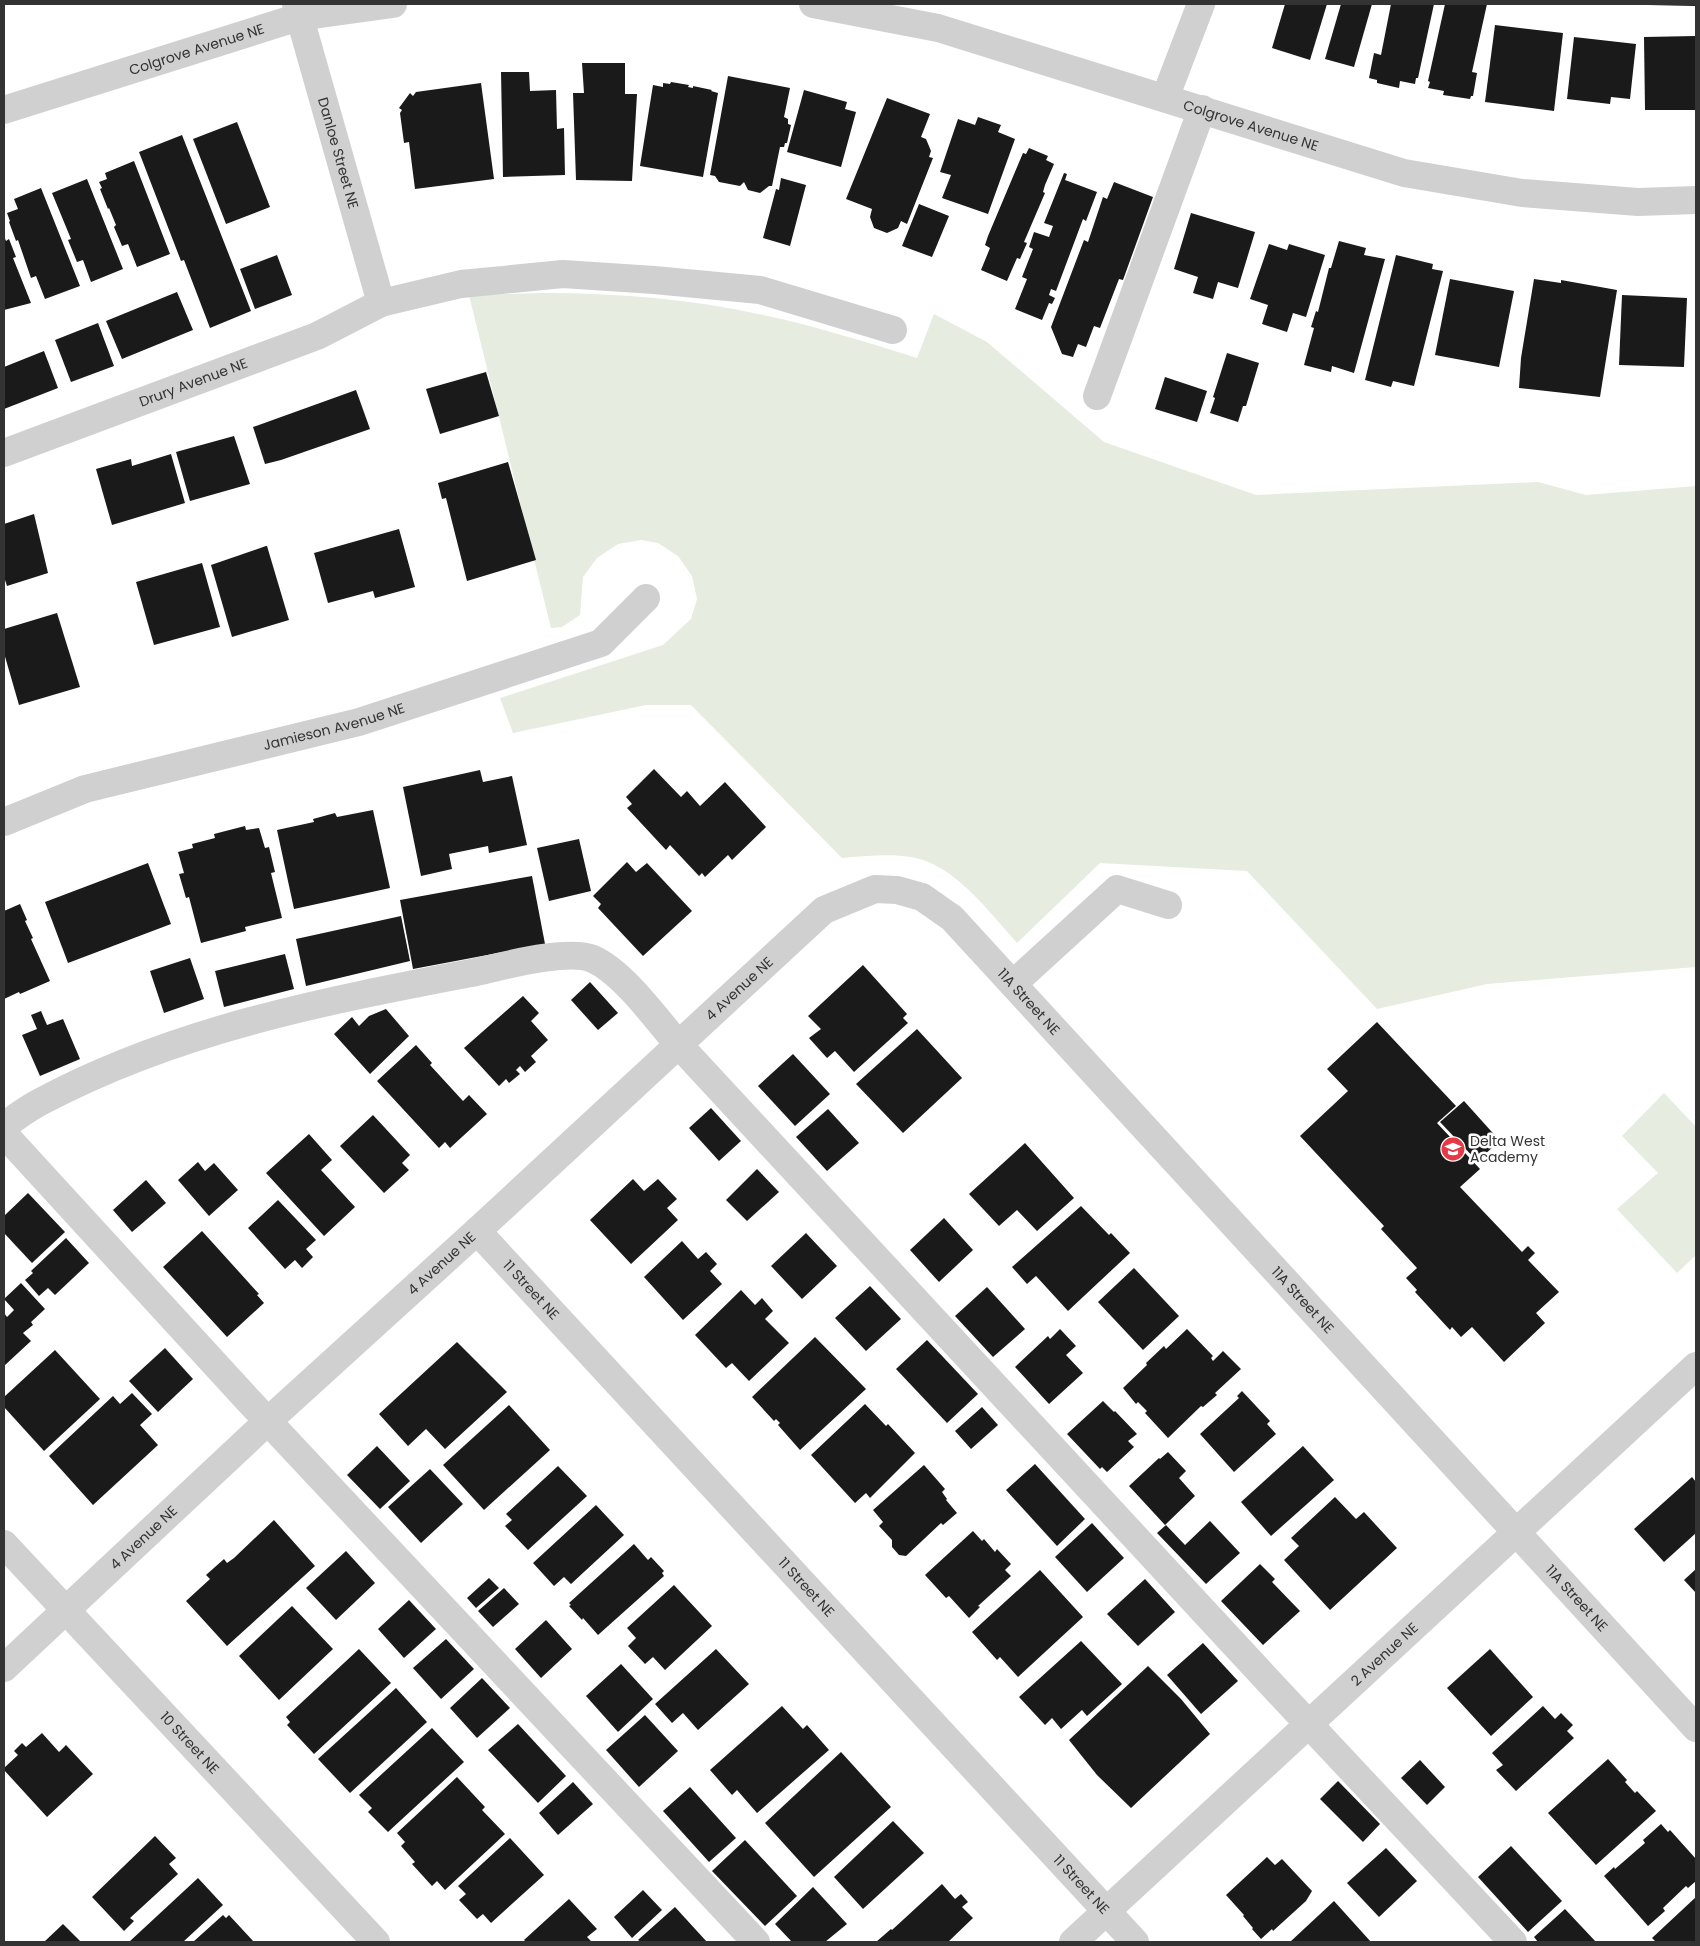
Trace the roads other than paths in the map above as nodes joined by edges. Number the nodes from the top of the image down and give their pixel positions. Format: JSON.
{"nodes":[{"id":1,"x":393,"y":4,"type":"edge"},
{"id":2,"x":813,"y":4,"type":"edge"},
{"id":3,"x":1201,"y":4,"type":"edge"},
{"id":4,"x":297,"y":10,"type":"edge"},
{"id":5,"x":1165,"y":98,"type":"junction"},
{"id":6,"x":1202,"y":109,"type":"junction"},
{"id":7,"x":4,"y":110,"type":"edge"},
{"id":8,"x":1696,"y":200,"type":"edge"},
{"id":9,"x":381,"y":303,"type":"junction"},
{"id":10,"x":893,"y":330,"type":"dead end"},
{"id":11,"x":1097,"y":396,"type":"dead end"},
{"id":12,"x":4,"y":453,"type":"edge"},
{"id":13,"x":646,"y":598,"type":"dead end"},
{"id":14,"x":4,"y":822,"type":"edge"},
{"id":15,"x":897,"y":890,"type":"joint"},
{"id":16,"x":1168,"y":905,"type":"dead end"},
{"id":17,"x":1013,"y":984,"type":"junction"},
{"id":18,"x":678,"y":1044,"type":"junction"},
{"id":19,"x":4,"y":1126,"type":"edge"},
{"id":20,"x":4,"y":1134,"type":"edge"},
{"id":21,"x":478,"y":1231,"type":"junction"},
{"id":22,"x":1696,"y":1366,"type":"edge"},
{"id":23,"x":268,"y":1422,"type":"junction"},
{"id":24,"x":1516,"y":1533,"type":"junction"},
{"id":25,"x":4,"y":1544,"type":"edge"},
{"id":26,"x":66,"y":1611,"type":"junction"},
{"id":27,"x":4,"y":1668,"type":"edge"},
{"id":28,"x":1309,"y":1725,"type":"junction"},
{"id":29,"x":1696,"y":1728,"type":"edge"},
{"id":30,"x":1106,"y":1911,"type":"junction"},
{"id":31,"x":376,"y":1942,"type":"edge"},
{"id":32,"x":756,"y":1942,"type":"edge"},
{"id":33,"x":1073,"y":1942,"type":"edge"},
{"id":34,"x":1135,"y":1942,"type":"edge"},
{"id":35,"x":1514,"y":1942,"type":"edge"}],
"edges":[{"from":1,"to":4,"type":"street","name":"Colgrove Avenue NE"},
{"from":2,"to":5,"type":"street","name":"Colgrove Avenue NE"},
{"from":3,"to":5,"type":"street"},
{"from":4,"to":7,"type":"street","name":"Colgrove Avenue NE"},
{"from":4,"to":9,"type":"street","name":"Danloe Street NE"},
{"from":5,"to":6,"type":"street","name":"Colgrove Avenue NE"},
{"from":6,"to":8,"type":"street","name":"Colgrove Avenue NE"},
{"from":6,"to":11,"type":"street"},
{"from":9,"to":10,"type":"street","name":"Drury Avenue NE"},
{"from":9,"to":12,"type":"street","name":"Drury Avenue NE"},
{"from":13,"to":14,"type":"street","name":"Jamieson Avenue NE"},
{"from":15,"to":17,"type":"street","name":"11A Street NE"},
{"from":15,"to":18,"type":"street","name":"4 Avenue NE"},
{"from":16,"to":17,"type":"street"},
{"from":17,"to":24,"type":"street","name":"11A Street NE"},
{"from":18,"to":19,"type":"street"},
{"from":18,"to":21,"type":"street","name":"4 Avenue NE"},
{"from":18,"to":28,"type":"street"},
{"from":20,"to":23,"type":"street"},
{"from":21,"to":23,"type":"street","name":"4 Avenue NE"},
{"from":21,"to":30,"type":"street","name":"11 Street NE"},
{"from":22,"to":24,"type":"street","name":"2 Avenue NE"},
{"from":23,"to":26,"type":"street","name":"4 Avenue NE"},
{"from":23,"to":32,"type":"street"},
{"from":24,"to":28,"type":"street","name":"2 Avenue NE"},
{"from":24,"to":29,"type":"street","name":"11A Street NE"},
{"from":25,"to":26,"type":"street","name":"10 Street NE"},
{"from":26,"to":27,"type":"street","name":"4 Avenue NE"},
{"from":26,"to":31,"type":"street","name":"10 Street NE"},
{"from":28,"to":30,"type":"street","name":"2 Avenue NE"},
{"from":28,"to":35,"type":"street"},
{"from":30,"to":33,"type":"street","name":"2 Avenue NE"},
{"from":30,"to":34,"type":"street","name":"11 Street NE"}]}
